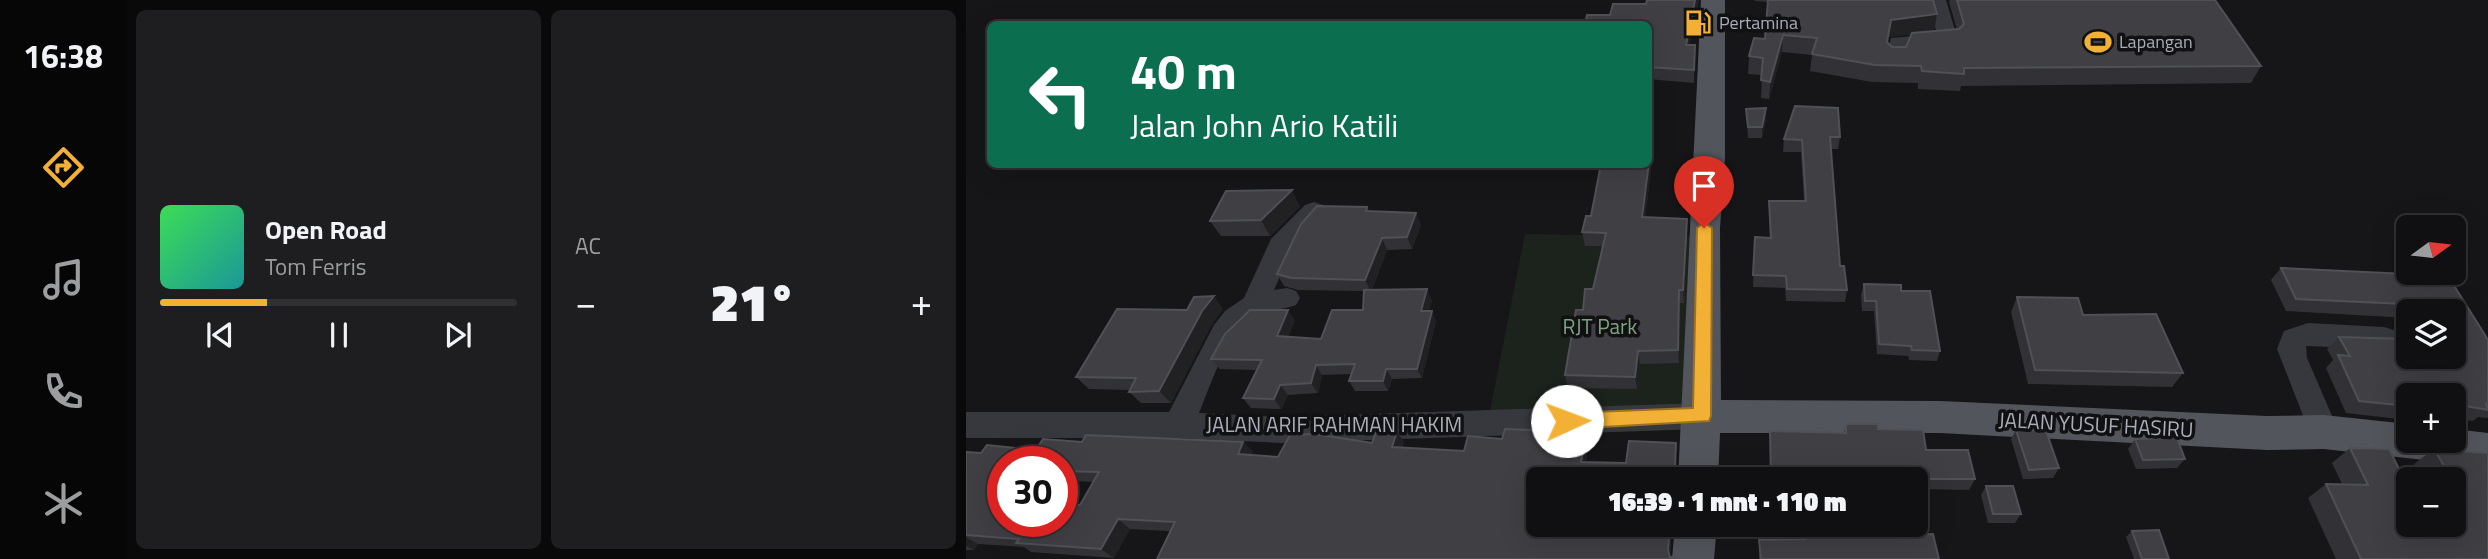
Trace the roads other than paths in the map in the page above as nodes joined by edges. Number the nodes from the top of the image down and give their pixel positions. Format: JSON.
{"nodes":[{"id":1,"x":1713,"y":0,"type":"edge"},
{"id":2,"x":1937,"y":0,"type":"edge"},
{"id":3,"x":1896,"y":58,"type":"edge"},
{"id":4,"x":1314,"y":211,"type":"edge"},
{"id":5,"x":1287,"y":298,"type":"dead end"},
{"id":6,"x":1254,"y":305,"type":"junction"},
{"id":7,"x":2384,"y":338,"type":"edge"},
{"id":8,"x":1702,"y":416,"type":"junction"},
{"id":9,"x":966,"y":425,"type":"edge"},
{"id":10,"x":1178,"y":425,"type":"junction"},
{"id":11,"x":2324,"y":432,"type":"junction"},
{"id":12,"x":2488,"y":450,"type":"edge"},
{"id":13,"x":1699,"y":467,"type":"edge"},
{"id":14,"x":1695,"y":537,"type":"edge"},
{"id":15,"x":1693,"y":559,"type":"edge"}],
"edges":[{"from":1,"to":8,"type":"main road"},
{"from":2,"to":3,"type":"street"},
{"from":4,"to":6,"type":"street"},
{"from":5,"to":6,"type":"street"},
{"from":6,"to":10,"type":"street"},
{"from":7,"to":11,"type":"street"},
{"from":8,"to":10,"type":"street","name":"JALAN ARIF RAHMAN HAKIM"},
{"from":8,"to":11,"type":"main road","name":"JALAN YUSUF HASIRU"},
{"from":8,"to":13,"type":"main road"},
{"from":9,"to":10,"type":"street","name":"JALAN ARIF RAHMAN HAKIM"},
{"from":11,"to":12,"type":"main road","name":"JALAN YUSUF HASIRU"},
{"from":14,"to":15,"type":"main road"}]}
